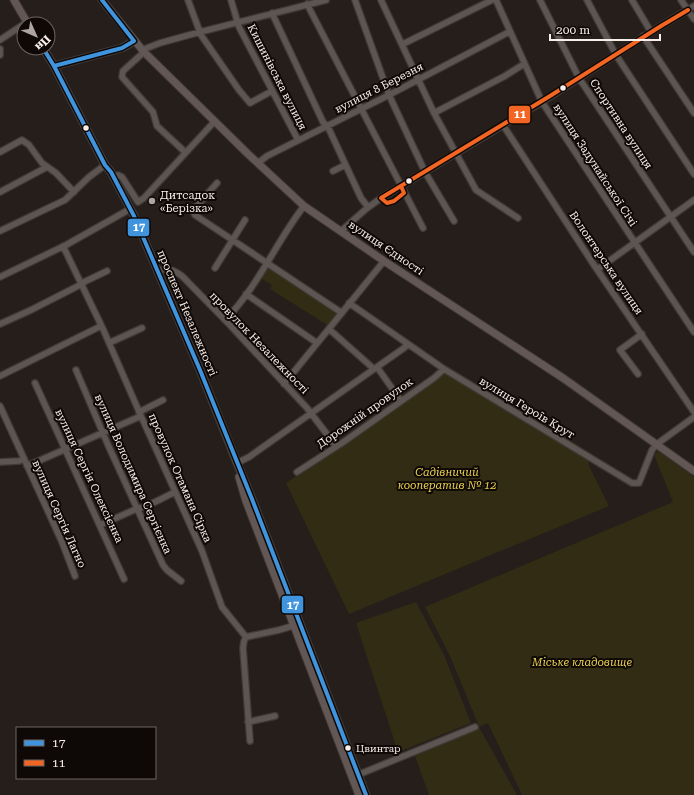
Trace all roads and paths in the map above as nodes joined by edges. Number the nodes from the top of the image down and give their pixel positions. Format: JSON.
{"nodes":[{"id":1,"x":14,"y":0,"type":"edge"},
{"id":2,"x":102,"y":0,"type":"edge"},
{"id":3,"x":188,"y":0,"type":"edge"},
{"id":4,"x":231,"y":0,"type":"edge"},
{"id":5,"x":326,"y":0,"type":"edge"},
{"id":6,"x":355,"y":0,"type":"edge"},
{"id":7,"x":381,"y":0,"type":"edge"},
{"id":8,"x":492,"y":0,"type":"edge"},
{"id":9,"x":496,"y":0,"type":"edge"},
{"id":10,"x":540,"y":0,"type":"edge"},
{"id":11,"x":587,"y":0,"type":"edge"},
{"id":12,"x":632,"y":0,"type":"edge"},
{"id":13,"x":681,"y":0,"type":"edge"},
{"id":14,"x":307,"y":4,"type":"junction"},
{"id":15,"x":694,"y":6,"type":"edge"},
{"id":16,"x":688,"y":10,"type":"junction"},
{"id":17,"x":272,"y":13,"type":"junction"},
{"id":18,"x":22,"y":16,"type":"edge"},
{"id":19,"x":694,"y":19,"type":"edge"},
{"id":20,"x":238,"y":22,"type":"junction"},
{"id":21,"x":16,"y":30,"type":"edge"},
{"id":22,"x":200,"y":32,"type":"junction"},
{"id":23,"x":509,"y":32,"type":"junction"},
{"id":24,"x":651,"y":32,"type":"junction"},
{"id":25,"x":643,"y":36,"type":"junction"},
{"id":26,"x":0,"y":40,"type":"edge"},
{"id":27,"x":134,"y":41,"type":"junction"},
{"id":28,"x":402,"y":44,"type":"junction"},
{"id":29,"x":0,"y":50,"type":"edge"},
{"id":30,"x":143,"y":51,"type":"junction"},
{"id":31,"x":0,"y":54,"type":"edge"},
{"id":32,"x":616,"y":55,"type":"junction"},
{"id":33,"x":48,"y":56,"type":"edge"},
{"id":34,"x":524,"y":64,"type":"junction"},
{"id":35,"x":54,"y":66,"type":"junction"},
{"id":36,"x":578,"y":78,"type":"junction"},
{"id":37,"x":419,"y":80,"type":"junction"},
{"id":38,"x":272,"y":91,"type":"junction"},
{"id":39,"x":389,"y":95,"type":"junction"},
{"id":40,"x":542,"y":102,"type":"junction"},
{"id":41,"x":361,"y":109,"type":"junction"},
{"id":42,"x":434,"y":113,"type":"junction"},
{"id":43,"x":694,"y":113,"type":"edge"},
{"id":44,"x":214,"y":122,"type":"junction"},
{"id":45,"x":503,"y":125,"type":"junction"},
{"id":46,"x":326,"y":126,"type":"junction"},
{"id":47,"x":298,"y":140,"type":"junction"},
{"id":48,"x":0,"y":152,"type":"edge"},
{"id":49,"x":185,"y":152,"type":"junction"},
{"id":50,"x":457,"y":153,"type":"junction"},
{"id":51,"x":258,"y":163,"type":"junction"},
{"id":52,"x":105,"y":165,"type":"junction"},
{"id":53,"x":345,"y":165,"type":"junction"},
{"id":54,"x":47,"y":167,"type":"junction"},
{"id":55,"x":333,"y":171,"type":"dead end"},
{"id":56,"x":425,"y":172,"type":"junction"},
{"id":57,"x":694,"y":174,"type":"edge"},
{"id":58,"x":113,"y":177,"type":"junction"},
{"id":59,"x":217,"y":183,"type":"dead end"},
{"id":60,"x":401,"y":186,"type":"junction"},
{"id":61,"x":0,"y":192,"type":"edge"},
{"id":62,"x":74,"y":192,"type":"junction"},
{"id":63,"x":694,"y":200,"type":"edge"},
{"id":64,"x":304,"y":206,"type":"junction"},
{"id":65,"x":368,"y":207,"type":"junction"},
{"id":66,"x":130,"y":209,"type":"junction"},
{"id":67,"x":670,"y":216,"type":"junction"},
{"id":68,"x":518,"y":218,"type":"dead end"},
{"id":69,"x":245,"y":220,"type":"dead end"},
{"id":70,"x":454,"y":221,"type":"dead end"},
{"id":71,"x":423,"y":228,"type":"dead end"},
{"id":72,"x":0,"y":231,"type":"edge"},
{"id":73,"x":341,"y":231,"type":"junction"},
{"id":74,"x":233,"y":240,"type":"junction"},
{"id":75,"x":634,"y":243,"type":"junction"},
{"id":76,"x":64,"y":246,"type":"junction"},
{"id":77,"x":694,"y":252,"type":"edge"},
{"id":78,"x":384,"y":261,"type":"junction"},
{"id":79,"x":268,"y":263,"type":"junction"},
{"id":80,"x":214,"y":268,"type":"dead end"},
{"id":81,"x":598,"y":269,"type":"junction"},
{"id":82,"x":107,"y":271,"type":"dead end"},
{"id":83,"x":158,"y":271,"type":"junction"},
{"id":84,"x":0,"y":277,"type":"edge"},
{"id":85,"x":81,"y":284,"type":"junction"},
{"id":86,"x":246,"y":294,"type":"junction"},
{"id":87,"x":349,"y":304,"type":"junction"},
{"id":88,"x":342,"y":313,"type":"junction"},
{"id":89,"x":225,"y":320,"type":"junction"},
{"id":90,"x":0,"y":324,"type":"edge"},
{"id":91,"x":101,"y":326,"type":"junction"},
{"id":92,"x":142,"y":328,"type":"dead end"},
{"id":93,"x":329,"y":329,"type":"junction"},
{"id":94,"x":694,"y":332,"type":"edge"},
{"id":95,"x":642,"y":334,"type":"junction"},
{"id":96,"x":109,"y":343,"type":"junction"},
{"id":97,"x":317,"y":343,"type":"junction"},
{"id":98,"x":408,"y":344,"type":"junction"},
{"id":99,"x":375,"y":368,"type":"junction"},
{"id":100,"x":444,"y":369,"type":"junction"},
{"id":101,"x":76,"y":370,"type":"dead end"},
{"id":102,"x":638,"y":374,"type":"dead end"},
{"id":103,"x":0,"y":376,"type":"edge"},
{"id":104,"x":35,"y":383,"type":"dead end"},
{"id":105,"x":284,"y":384,"type":"junction"},
{"id":106,"x":163,"y":400,"type":"dead end"},
{"id":107,"x":401,"y":400,"type":"junction"},
{"id":108,"x":0,"y":406,"type":"edge"},
{"id":109,"x":694,"y":412,"type":"edge"},
{"id":110,"x":312,"y":413,"type":"junction"},
{"id":111,"x":140,"y":414,"type":"junction"},
{"id":112,"x":694,"y":417,"type":"edge"},
{"id":113,"x":103,"y":432,"type":"junction"},
{"id":114,"x":657,"y":444,"type":"junction"},
{"id":115,"x":336,"y":446,"type":"junction"},
{"id":116,"x":66,"y":449,"type":"junction"},
{"id":117,"x":24,"y":459,"type":"junction"},
{"id":118,"x":0,"y":462,"type":"edge"},
{"id":119,"x":237,"y":464,"type":"junction"},
{"id":120,"x":27,"y":466,"type":"junction"},
{"id":121,"x":694,"y":471,"type":"edge"},
{"id":122,"x":297,"y":472,"type":"dead end"},
{"id":123,"x":175,"y":492,"type":"junction"},
{"id":124,"x":138,"y":509,"type":"junction"},
{"id":125,"x":100,"y":525,"type":"junction"},
{"id":126,"x":76,"y":576,"type":"dead end"},
{"id":127,"x":124,"y":579,"type":"dead end"},
{"id":128,"x":181,"y":581,"type":"dead end"},
{"id":129,"x":297,"y":624,"type":"junction"},
{"id":130,"x":246,"y":637,"type":"junction"},
{"id":131,"x":275,"y":716,"type":"dead end"},
{"id":132,"x":248,"y":722,"type":"junction"},
{"id":133,"x":475,"y":727,"type":"dead end"},
{"id":134,"x":250,"y":741,"type":"dead end"},
{"id":135,"x":355,"y":776,"type":"junction"},
{"id":136,"x":359,"y":795,"type":"edge"},
{"id":137,"x":366,"y":795,"type":"edge"}],
"edges":[{"from":1,"to":18,"type":"main road"},
{"from":2,"to":27,"type":"main road","name":"вулиця Єдності"},
{"from":3,"to":22,"type":"street"},
{"from":4,"to":20,"type":"street","name":"Кишинівська вулиця"},
{"from":5,"to":14,"type":"street"},
{"from":6,"to":39,"type":"street"},
{"from":7,"to":28,"type":"street"},
{"from":8,"to":28,"type":"street"},
{"from":9,"to":23,"type":"street","name":"вулиця Задунайської Січі"},
{"from":10,"to":36,"type":"street","name":"Спортивна вулиця"},
{"from":11,"to":32,"type":"street"},
{"from":12,"to":24,"type":"street"},
{"from":13,"to":16,"type":"street"},
{"from":14,"to":17,"type":"street"},
{"from":14,"to":41,"type":"street"},
{"from":15,"to":16,"type":"street"},
{"from":16,"to":19,"type":"street"},
{"from":16,"to":24,"type":"street"},
{"from":17,"to":20,"type":"street"},
{"from":17,"to":46,"type":"street"},
{"from":20,"to":22,"type":"street"},
{"from":20,"to":38,"type":"street","name":"Кишинівська вулиця"},
{"from":21,"to":26,"type":"street"},
{"from":22,"to":30,"type":"street"},
{"from":22,"to":38,"type":"street"},
{"from":23,"to":34,"type":"street","name":"вулиця Задунайської Січі"},
{"from":23,"to":37,"type":"street","name":"вулиця 8 Березня"},
{"from":24,"to":25,"type":"street"},
{"from":25,"to":32,"type":"street"},
{"from":25,"to":43,"type":"street"},
{"from":27,"to":30,"type":"main road","name":"вулиця Єдності"},
{"from":27,"to":35,"type":"main road"},
{"from":28,"to":37,"type":"street"},
{"from":29,"to":31,"type":"street"},
{"from":30,"to":44,"type":"main road","name":"вулиця Єдності"},
{"from":30,"to":49,"type":"street"},
{"from":32,"to":36,"type":"street"},
{"from":32,"to":57,"type":"street"},
{"from":33,"to":35,"type":"main road","name":"проспект Незалежності"},
{"from":34,"to":40,"type":"street","name":"вулиця Задунайської Січі"},
{"from":34,"to":42,"type":"street"},
{"from":35,"to":52,"type":"main road","name":"проспект Незалежності"},
{"from":36,"to":40,"type":"street"},
{"from":36,"to":67,"type":"street","name":"Спортивна вулиця"},
{"from":37,"to":39,"type":"street","name":"вулиця 8 Березня"},
{"from":37,"to":42,"type":"street"},
{"from":38,"to":47,"type":"street","name":"Кишинівська вулиця"},
{"from":39,"to":41,"type":"street","name":"вулиця 8 Березня"},
{"from":39,"to":56,"type":"street"},
{"from":40,"to":45,"type":"street"},
{"from":40,"to":75,"type":"street","name":"вулиця Задунайської Січі"},
{"from":41,"to":46,"type":"street","name":"вулиця 8 Березня"},
{"from":41,"to":60,"type":"street"},
{"from":42,"to":50,"type":"street"},
{"from":44,"to":49,"type":"street"},
{"from":44,"to":51,"type":"main road","name":"вулиця Єдності"},
{"from":45,"to":50,"type":"street"},
{"from":45,"to":81,"type":"street","name":"Волонтерська вулиця"},
{"from":46,"to":47,"type":"street","name":"вулиця 8 Березня"},
{"from":46,"to":53,"type":"street"},
{"from":47,"to":51,"type":"street","name":"вулиця 8 Березня"},
{"from":48,"to":54,"type":"street"},
{"from":49,"to":58,"type":"street"},
{"from":50,"to":56,"type":"street"},
{"from":50,"to":68,"type":"street"},
{"from":51,"to":64,"type":"main road","name":"вулиця Єдності"},
{"from":52,"to":58,"type":"main road","name":"проспект Незалежності"},
{"from":52,"to":62,"type":"street"},
{"from":53,"to":55,"type":"street"},
{"from":53,"to":65,"type":"street"},
{"from":54,"to":61,"type":"street"},
{"from":54,"to":62,"type":"street"},
{"from":56,"to":60,"type":"street"},
{"from":56,"to":70,"type":"street"},
{"from":58,"to":66,"type":"main road","name":"проспект Незалежності"},
{"from":59,"to":74,"type":"street"},
{"from":60,"to":65,"type":"street"},
{"from":60,"to":71,"type":"street"},
{"from":62,"to":72,"type":"street"},
{"from":63,"to":67,"type":"street"},
{"from":64,"to":73,"type":"main road","name":"вулиця Єдності"},
{"from":64,"to":79,"type":"street"},
{"from":65,"to":73,"type":"street"},
{"from":66,"to":76,"type":"street"},
{"from":66,"to":83,"type":"main road","name":"проспект Незалежності"},
{"from":67,"to":75,"type":"street"},
{"from":67,"to":77,"type":"street","name":"Спортивна вулиця"},
{"from":69,"to":74,"type":"street"},
{"from":73,"to":78,"type":"main road","name":"вулиця Єдності"},
{"from":74,"to":79,"type":"street"},
{"from":74,"to":80,"type":"street"},
{"from":75,"to":81,"type":"street"},
{"from":75,"to":94,"type":"street","name":"вулиця Задунайської Січі"},
{"from":76,"to":84,"type":"street"},
{"from":76,"to":85,"type":"street","name":"провулок Отамана Сірка"},
{"from":78,"to":87,"type":"street"},
{"from":78,"to":114,"type":"main road","name":"вулиця Єдності"},
{"from":79,"to":86,"type":"street"},
{"from":79,"to":88,"type":"street"},
{"from":81,"to":95,"type":"street","name":"Волонтерська вулиця"},
{"from":82,"to":85,"type":"street"},
{"from":83,"to":89,"type":"street","name":"провулок Незалежності"},
{"from":83,"to":119,"type":"main road","name":"проспект Незалежності"},
{"from":85,"to":90,"type":"street"},
{"from":85,"to":91,"type":"street","name":"провулок Отамана Сірка"},
{"from":86,"to":89,"type":"street"},
{"from":86,"to":97,"type":"street"},
{"from":87,"to":88,"type":"street"},
{"from":87,"to":98,"type":"street","name":"вулиця Героїв Крут"},
{"from":88,"to":93,"type":"street"},
{"from":89,"to":105,"type":"street","name":"провулок Незалежності"},
{"from":91,"to":96,"type":"street","name":"провулок Отамана Сірка"},
{"from":91,"to":103,"type":"street"},
{"from":92,"to":96,"type":"street"},
{"from":93,"to":97,"type":"street"},
{"from":93,"to":99,"type":"street"},
{"from":95,"to":102,"type":"street"},
{"from":95,"to":109,"type":"street","name":"Волонтерська вулиця"},
{"from":96,"to":111,"type":"street","name":"провулок Отамана Сірка"},
{"from":97,"to":105,"type":"street"},
{"from":98,"to":99,"type":"street"},
{"from":98,"to":100,"type":"street","name":"вулиця Героїв Крут"},
{"from":99,"to":107,"type":"street"},
{"from":99,"to":110,"type":"street"},
{"from":100,"to":107,"type":"street","name":"Дорожній провулок"},
{"from":100,"to":114,"type":"street","name":"вулиця Героїв Крут"},
{"from":101,"to":113,"type":"street","name":"вулиця Володимира Сергієнка"},
{"from":104,"to":116,"type":"street","name":"вулиця Сергія Олексієнка"},
{"from":105,"to":110,"type":"street","name":"провулок Незалежності"},
{"from":106,"to":111,"type":"street"},
{"from":107,"to":115,"type":"street","name":"Дорожній провулок"},
{"from":108,"to":117,"type":"street","name":"вулиця Сергія Лагно"},
{"from":110,"to":115,"type":"street","name":"провулок Незалежності"},
{"from":110,"to":119,"type":"street"},
{"from":111,"to":113,"type":"street"},
{"from":111,"to":123,"type":"street","name":"провулок Отамана Сірка"},
{"from":112,"to":114,"type":"street"},
{"from":113,"to":116,"type":"street"},
{"from":113,"to":124,"type":"street","name":"вулиця Володимира Сергієнка"},
{"from":114,"to":121,"type":"main road","name":"вулиця Єдності"},
{"from":115,"to":122,"type":"street","name":"Дорожній провулок"},
{"from":116,"to":120,"type":"street"},
{"from":116,"to":125,"type":"street","name":"вулиця Сергія Олексієнка"},
{"from":117,"to":118,"type":"street","name":"вулиця Сергія Лагно"},
{"from":117,"to":120,"type":"street","name":"вулиця Сергія Лагно"},
{"from":119,"to":129,"type":"main road","name":"проспект Незалежності"},
{"from":120,"to":126,"type":"street","name":"вулиця Сергія Лагно"},
{"from":123,"to":124,"type":"street"},
{"from":123,"to":130,"type":"street","name":"провулок Отамана Сірка"},
{"from":124,"to":125,"type":"street"},
{"from":124,"to":128,"type":"street","name":"вулиця Володимира Сергієнка"},
{"from":125,"to":127,"type":"street","name":"вулиця Сергія Олексієнка"},
{"from":129,"to":130,"type":"street"},
{"from":129,"to":135,"type":"main road","name":"проспект Незалежності"},
{"from":130,"to":132,"type":"street"},
{"from":131,"to":132,"type":"street"},
{"from":132,"to":134,"type":"street"},
{"from":133,"to":135,"type":"street"},
{"from":135,"to":136,"type":"main road","name":"проспект Незалежності"},
{"from":135,"to":137,"type":"main road","name":"проспект Незалежності"}]}
